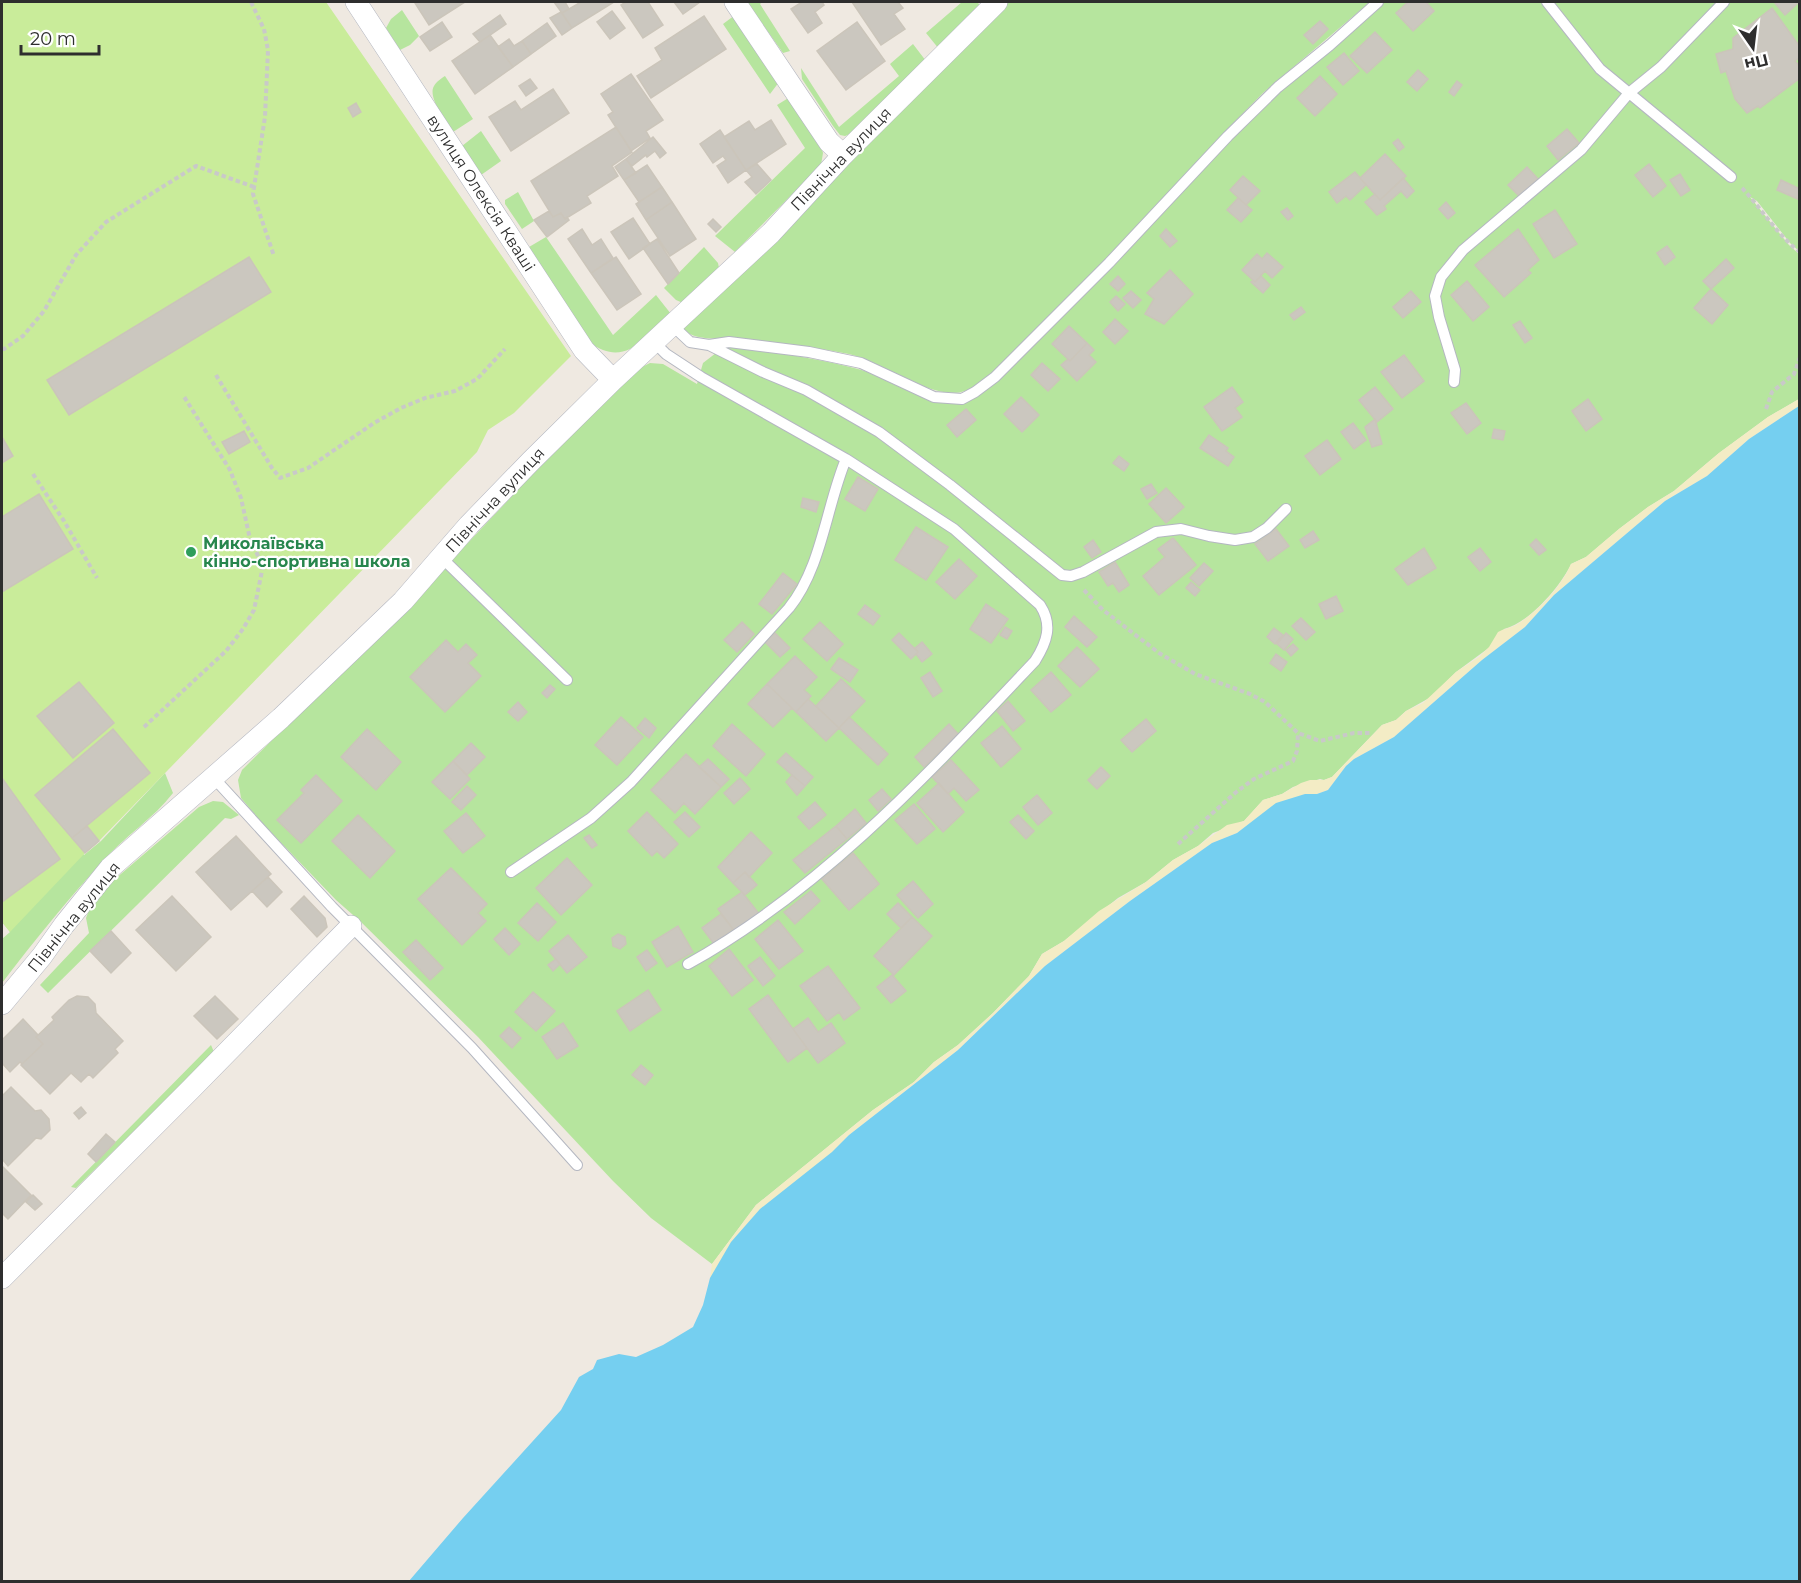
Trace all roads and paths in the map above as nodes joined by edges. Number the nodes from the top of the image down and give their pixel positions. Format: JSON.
{"nodes":[{"id":1,"x":251,"y":2,"type":"edge"},
{"id":2,"x":356,"y":2,"type":"edge"},
{"id":3,"x":735,"y":2,"type":"edge"},
{"id":4,"x":997,"y":2,"type":"edge"},
{"id":5,"x":1378,"y":2,"type":"edge"},
{"id":6,"x":1547,"y":2,"type":"edge"},
{"id":7,"x":1724,"y":2,"type":"edge"},
{"id":8,"x":1629,"y":93,"type":"junction"},
{"id":9,"x":843,"y":155,"type":"junction"},
{"id":10,"x":1731,"y":177,"type":"joint"},
{"id":11,"x":254,"y":187,"type":"junction"},
{"id":12,"x":1800,"y":252,"type":"edge"},
{"id":13,"x":274,"y":256,"type":"dead end"},
{"id":14,"x":673,"y":326,"type":"junction"},
{"id":15,"x":655,"y":343,"type":"junction"},
{"id":16,"x":709,"y":345,"type":"junction"},
{"id":17,"x":2,"y":349,"type":"edge"},
{"id":18,"x":505,"y":349,"type":"dead end"},
{"id":19,"x":1800,"y":357,"type":"edge"},
{"id":20,"x":216,"y":375,"type":"dead end"},
{"id":21,"x":613,"y":380,"type":"junction"},
{"id":22,"x":1454,"y":382,"type":"dead end"},
{"id":23,"x":183,"y":395,"type":"dead end"},
{"id":24,"x":1766,"y":408,"type":"dead end"},
{"id":25,"x":846,"y":459,"type":"junction"},
{"id":26,"x":33,"y":474,"type":"dead end"},
{"id":27,"x":1286,"y":509,"type":"dead end"},
{"id":28,"x":442,"y":558,"type":"junction"},
{"id":29,"x":1071,"y":576,"type":"junction"},
{"id":30,"x":97,"y":578,"type":"dead end"},
{"id":31,"x":567,"y":680,"type":"dead end"},
{"id":32,"x":144,"y":727,"type":"dead end"},
{"id":33,"x":1298,"y":733,"type":"junction"},
{"id":34,"x":1370,"y":733,"type":"dead end"},
{"id":35,"x":213,"y":777,"type":"junction"},
{"id":36,"x":1178,"y":844,"type":"dead end"},
{"id":37,"x":511,"y":872,"type":"dead end"},
{"id":38,"x":351,"y":926,"type":"junction"},
{"id":39,"x":688,"y":964,"type":"dead end"},
{"id":40,"x":2,"y":1004,"type":"edge"},
{"id":41,"x":577,"y":1165,"type":"dead end"},
{"id":42,"x":2,"y":1278,"type":"edge"}],
"edges":[{"from":1,"to":11,"type":"path"},
{"from":2,"to":21,"type":"street","name":"вулиця Олексія Кваші"},
{"from":3,"to":9,"type":"street"},
{"from":4,"to":9,"type":"street","name":"Північна вулиця"},
{"from":5,"to":16,"type":"lane"},
{"from":6,"to":8,"type":"lane"},
{"from":7,"to":8,"type":"lane"},
{"from":8,"to":10,"type":"lane"},
{"from":8,"to":22,"type":"lane"},
{"from":9,"to":14,"type":"street","name":"Північна вулиця"},
{"from":10,"to":12,"type":"path"},
{"from":11,"to":13,"type":"path"},
{"from":11,"to":17,"type":"path"},
{"from":14,"to":15,"type":"street","name":"Північна вулиця"},
{"from":14,"to":16,"type":"lane"},
{"from":15,"to":21,"type":"street","name":"Північна вулиця"},
{"from":15,"to":25,"type":"lane"},
{"from":16,"to":29,"type":"lane"},
{"from":18,"to":20,"type":"path"},
{"from":19,"to":24,"type":"path"},
{"from":21,"to":28,"type":"street","name":"Північна вулиця"},
{"from":23,"to":32,"type":"path"},
{"from":25,"to":37,"type":"lane"},
{"from":25,"to":39,"type":"lane"},
{"from":26,"to":30,"type":"path"},
{"from":27,"to":29,"type":"lane"},
{"from":28,"to":31,"type":"lane"},
{"from":28,"to":35,"type":"street","name":"Північна вулиця"},
{"from":29,"to":33,"type":"path"},
{"from":33,"to":34,"type":"path"},
{"from":33,"to":36,"type":"path"},
{"from":35,"to":38,"type":"lane"},
{"from":35,"to":40,"type":"street","name":"Північна вулиця"},
{"from":38,"to":41,"type":"lane"},
{"from":38,"to":42,"type":"street"}]}
